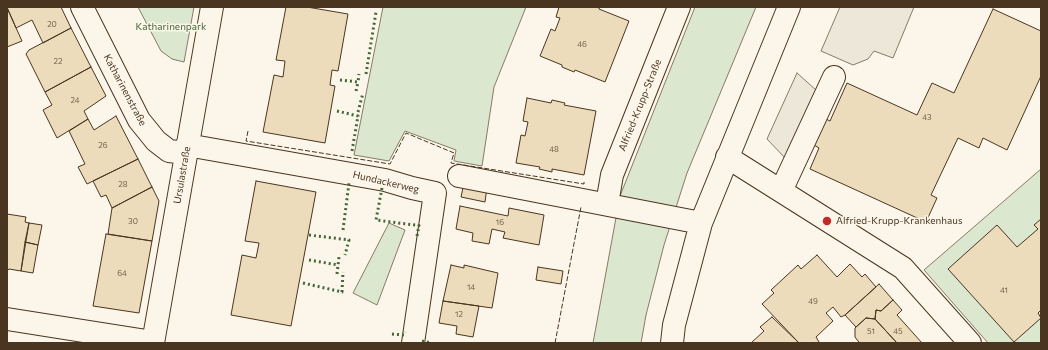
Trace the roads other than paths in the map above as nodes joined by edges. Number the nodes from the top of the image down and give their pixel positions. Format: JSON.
{"nodes":[{"id":1,"x":82,"y":7,"type":"edge"},
{"id":2,"x":212,"y":7,"type":"edge"},
{"id":3,"x":679,"y":7,"type":"edge"},
{"id":4,"x":789,"y":7,"type":"edge"},
{"id":5,"x":834,"y":77,"type":"dead end"},
{"id":6,"x":186,"y":149,"type":"junction"},
{"id":7,"x":727,"y":157,"type":"junction"},
{"id":8,"x":459,"y":176,"type":"dead end"},
{"id":9,"x":781,"y":191,"type":"junction"},
{"id":10,"x":607,"y":204,"type":"junction"},
{"id":11,"x":701,"y":223,"type":"junction"},
{"id":12,"x":7,"y":320,"type":"edge"},
{"id":13,"x":153,"y":343,"type":"edge"},
{"id":14,"x":413,"y":343,"type":"edge"},
{"id":15,"x":672,"y":343,"type":"edge"},
{"id":16,"x":970,"y":343,"type":"edge"}],
"edges":[{"from":1,"to":6,"type":"street","name":"Katharinenstraße"},
{"from":2,"to":6,"type":"street","name":"Ursulastraße"},
{"from":3,"to":10,"type":"street","name":"Alfried-Krupp-Straße"},
{"from":4,"to":7,"type":"street"},
{"from":5,"to":9,"type":"street"},
{"from":6,"to":13,"type":"street","name":"Ursulastraße"},
{"from":6,"to":14,"type":"street","name":"Hundackerweg"},
{"from":7,"to":9,"type":"street"},
{"from":7,"to":11,"type":"street"},
{"from":8,"to":10,"type":"street"},
{"from":9,"to":16,"type":"street"},
{"from":10,"to":11,"type":"street"},
{"from":11,"to":15,"type":"street"},
{"from":12,"to":13,"type":"street"}]}
